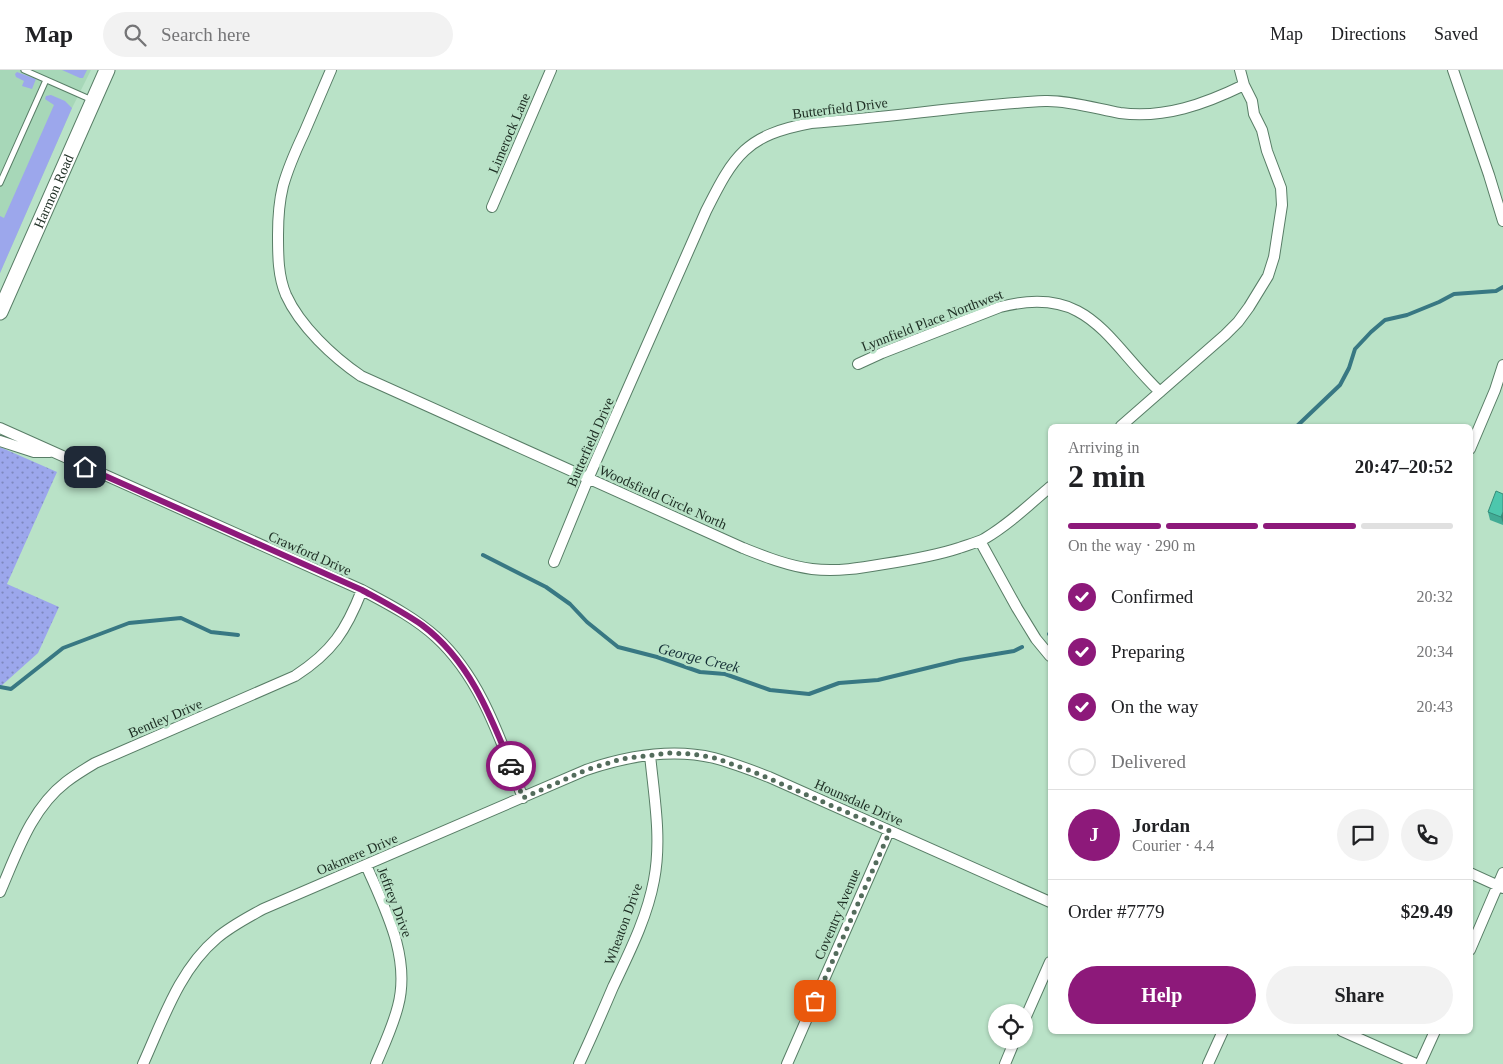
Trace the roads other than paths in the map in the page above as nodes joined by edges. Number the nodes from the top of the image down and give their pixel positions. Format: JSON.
{"nodes":[{"id":1,"x":24,"y":70,"type":"edge"},
{"id":2,"x":107,"y":70,"type":"edge"},
{"id":3,"x":331,"y":70,"type":"edge"},
{"id":4,"x":551,"y":70,"type":"edge"},
{"id":5,"x":1240,"y":70,"type":"edge"},
{"id":6,"x":1453,"y":70,"type":"edge"},
{"id":7,"x":46,"y":80,"type":"junction"},
{"id":8,"x":1244,"y":85,"type":"junction"},
{"id":9,"x":93,"y":100,"type":"junction"},
{"id":10,"x":0,"y":183,"type":"edge"},
{"id":11,"x":492,"y":207,"type":"dead end"},
{"id":12,"x":1503,"y":221,"type":"edge"},
{"id":13,"x":0,"y":312,"type":"edge"},
{"id":14,"x":858,"y":364,"type":"dead end"},
{"id":15,"x":1503,"y":366,"type":"edge"},
{"id":16,"x":1160,"y":392,"type":"junction"},
{"id":17,"x":1123,"y":424,"type":"edge"},
{"id":18,"x":0,"y":428,"type":"edge"},
{"id":19,"x":0,"y":441,"type":"edge"},
{"id":20,"x":1473,"y":442,"type":"edge"},
{"id":21,"x":54,"y":452,"type":"junction"},
{"id":22,"x":588,"y":479,"type":"junction"},
{"id":23,"x":1048,"y":489,"type":"edge"},
{"id":24,"x":980,"y":541,"type":"junction"},
{"id":25,"x":554,"y":562,"type":"dead end"},
{"id":26,"x":362,"y":590,"type":"junction"},
{"id":27,"x":1048,"y":654,"type":"edge"},
{"id":28,"x":650,"y":755,"type":"junction"},
{"id":29,"x":523,"y":798,"type":"junction"},
{"id":30,"x":890,"y":831,"type":"junction"},
{"id":31,"x":366,"y":865,"type":"junction"},
{"id":32,"x":1503,"y":873,"type":"edge"},
{"id":33,"x":1473,"y":874,"type":"edge"},
{"id":34,"x":1500,"y":887,"type":"edge"},
{"id":35,"x":0,"y":892,"type":"edge"},
{"id":36,"x":1048,"y":901,"type":"edge"},
{"id":37,"x":1473,"y":944,"type":"edge"},
{"id":38,"x":1048,"y":967,"type":"edge"},
{"id":39,"x":1031,"y":1004,"type":"edge"},
{"id":40,"x":1222,"y":1034,"type":"edge"},
{"id":41,"x":1349,"y":1034,"type":"edge"},
{"id":42,"x":1434,"y":1034,"type":"edge"},
{"id":43,"x":1011,"y":1049,"type":"edge"},
{"id":44,"x":143,"y":1064,"type":"edge"},
{"id":45,"x":376,"y":1064,"type":"edge"},
{"id":46,"x":579,"y":1064,"type":"edge"},
{"id":47,"x":787,"y":1064,"type":"edge"},
{"id":48,"x":1005,"y":1064,"type":"edge"},
{"id":49,"x":1208,"y":1064,"type":"edge"},
{"id":50,"x":1416,"y":1064,"type":"edge"},
{"id":51,"x":1420,"y":1064,"type":"edge"}],
"edges":[{"from":1,"to":7,"type":"lane"},
{"from":2,"to":9,"type":"main road","name":"Harmon Road"},
{"from":3,"to":22,"type":"street","name":"Woodsfield Circle North"},
{"from":4,"to":11,"type":"street","name":"Limerock Lane"},
{"from":5,"to":8,"type":"street"},
{"from":6,"to":12,"type":"street"},
{"from":7,"to":9,"type":"lane"},
{"from":7,"to":10,"type":"lane"},
{"from":8,"to":16,"type":"street"},
{"from":8,"to":22,"type":"street","name":"Butterfield Drive"},
{"from":9,"to":13,"type":"main road","name":"Harmon Road"},
{"from":14,"to":16,"type":"street","name":"Lynnfield Place Northwest"},
{"from":15,"to":20,"type":"street"},
{"from":16,"to":17,"type":"street"},
{"from":18,"to":21,"type":"street","name":"Crawford Drive"},
{"from":19,"to":21,"type":"street","name":"Crawford Drive"},
{"from":21,"to":26,"type":"street","name":"Crawford Drive"},
{"from":22,"to":24,"type":"street","name":"Woodsfield Circle North"},
{"from":22,"to":25,"type":"street","name":"Butterfield Drive"},
{"from":23,"to":24,"type":"street","name":"Woodsfield Circle North"},
{"from":24,"to":27,"type":"street"},
{"from":26,"to":29,"type":"street","name":"Crawford Drive"},
{"from":26,"to":35,"type":"street","name":"Bentley Drive"},
{"from":28,"to":29,"type":"street","name":"Oakmere Drive"},
{"from":28,"to":30,"type":"street","name":"Hounsdale Drive"},
{"from":28,"to":46,"type":"street","name":"Wheaton Drive"},
{"from":29,"to":31,"type":"street","name":"Oakmere Drive"},
{"from":30,"to":36,"type":"street","name":"Hounsdale Drive"},
{"from":30,"to":47,"type":"street","name":"Coventry Avenue"},
{"from":31,"to":44,"type":"street","name":"Oakmere Drive"},
{"from":31,"to":45,"type":"street","name":"Jeffrey Drive"},
{"from":32,"to":34,"type":"street"},
{"from":33,"to":34,"type":"street"},
{"from":34,"to":37,"type":"street"},
{"from":38,"to":39,"type":"street"},
{"from":40,"to":49,"type":"street"},
{"from":41,"to":50,"type":"street"},
{"from":42,"to":51,"type":"street"},
{"from":43,"to":48,"type":"street"}]}
